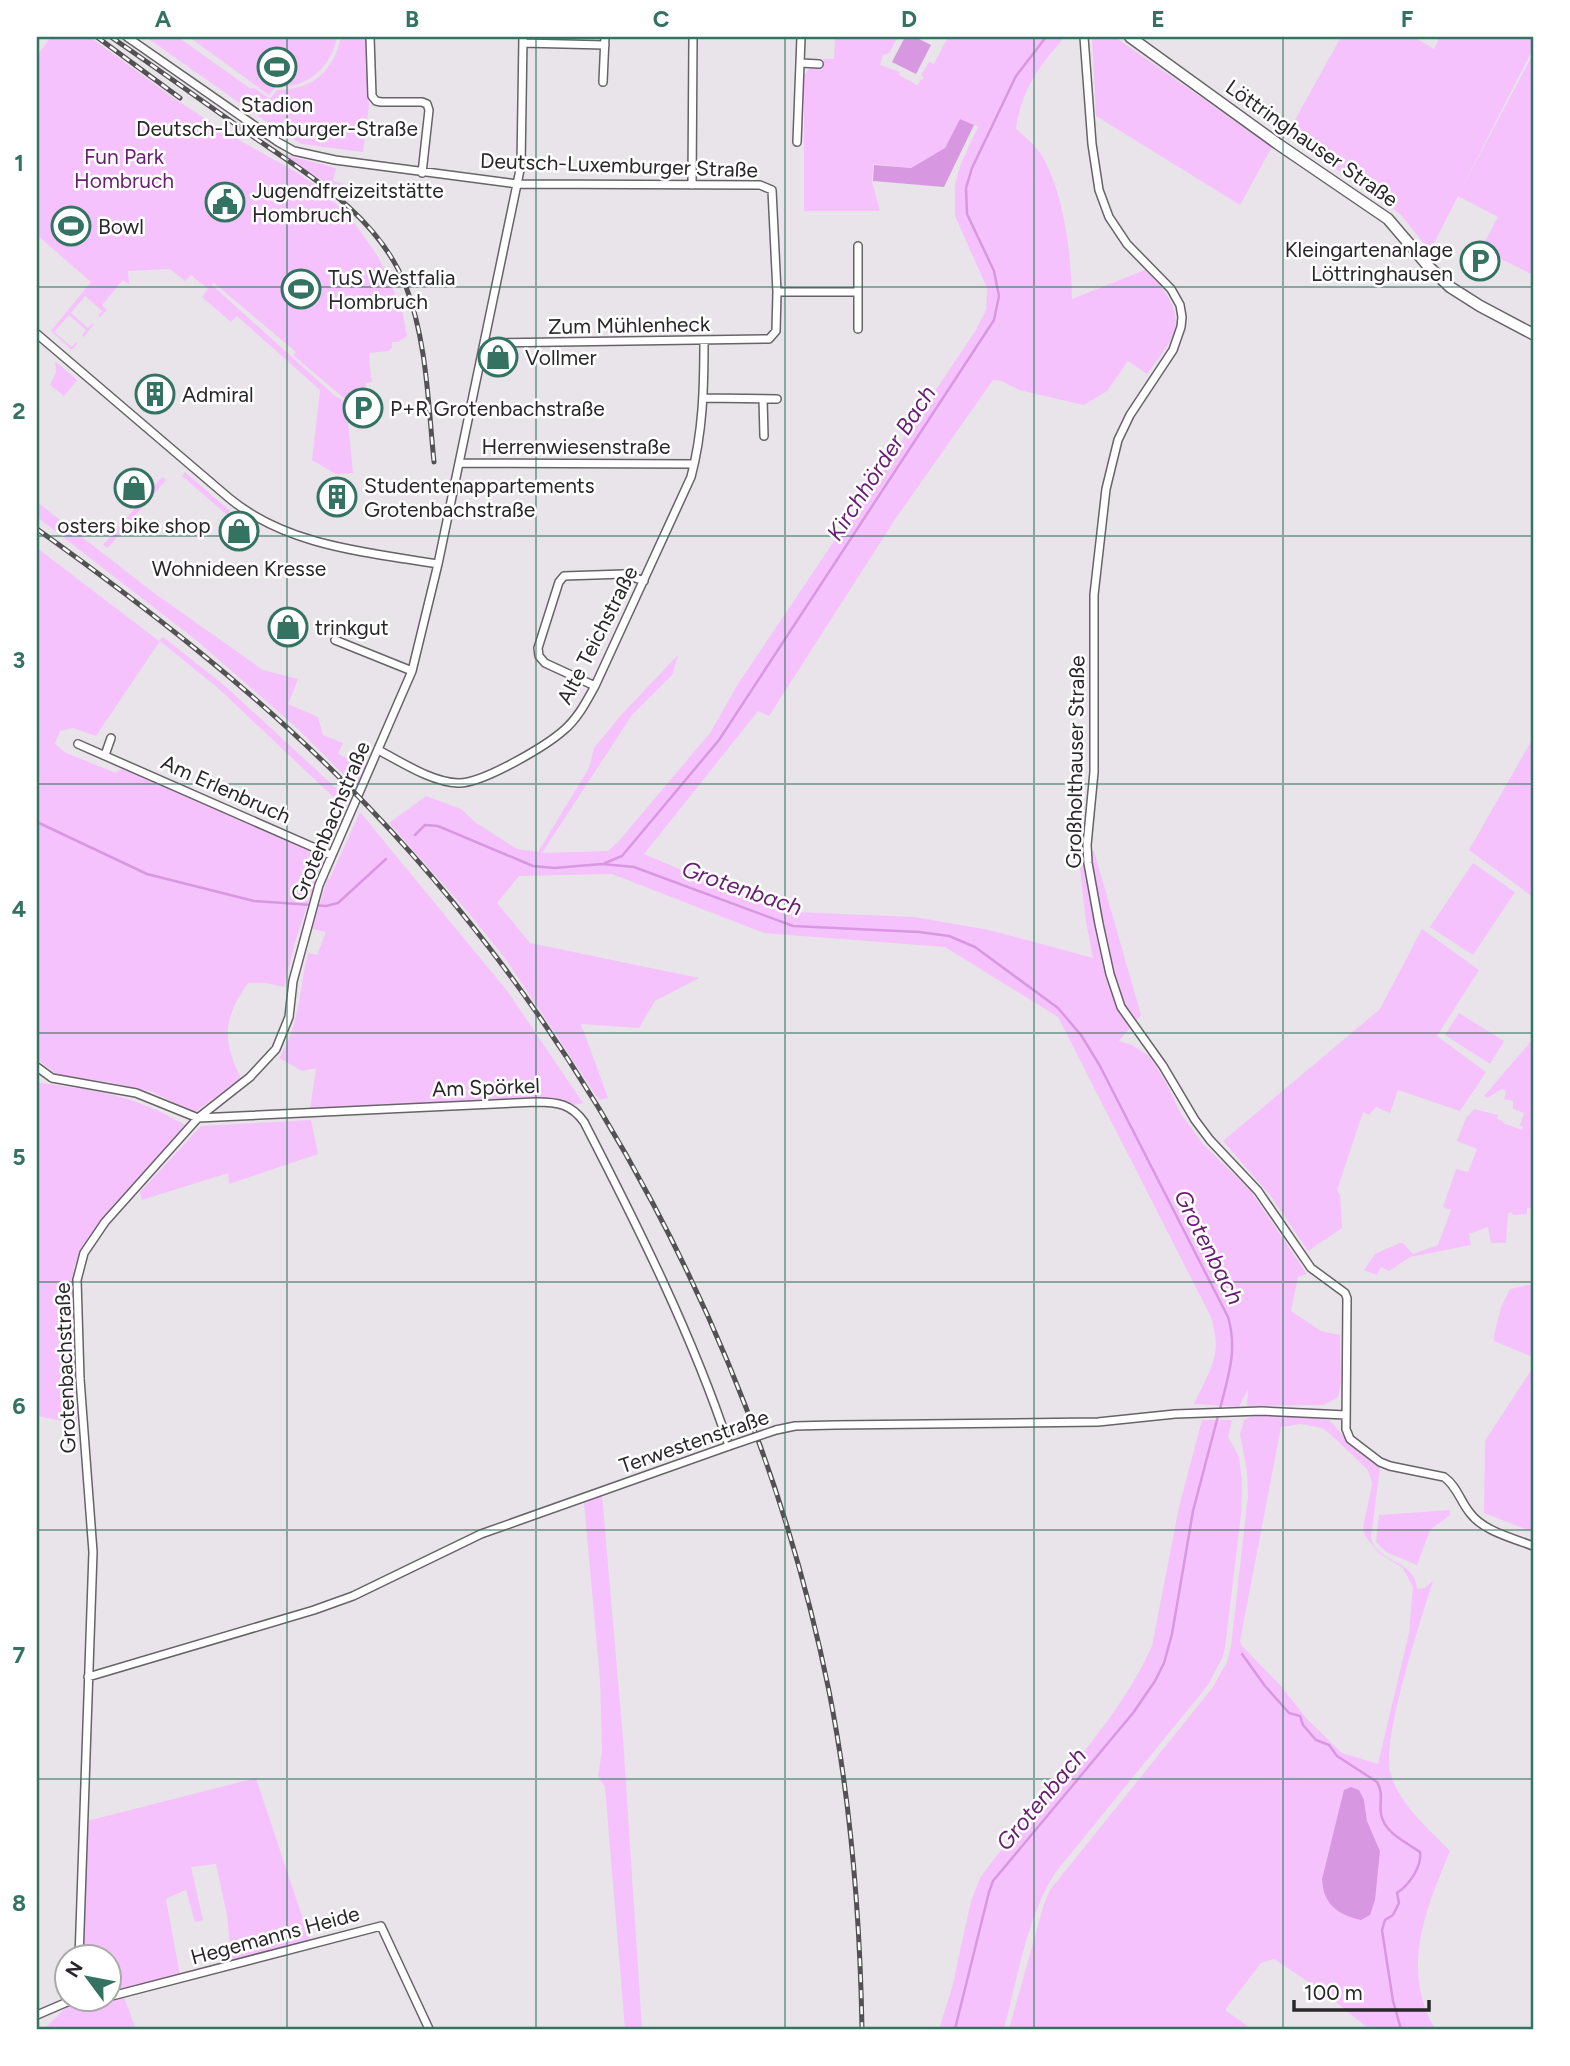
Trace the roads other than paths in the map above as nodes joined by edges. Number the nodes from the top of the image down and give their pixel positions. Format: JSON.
{"nodes":[{"id":1,"x":127,"y":37,"type":"edge"},
{"id":2,"x":370,"y":37,"type":"edge"},
{"id":3,"x":693,"y":37,"type":"edge"},
{"id":4,"x":801,"y":37,"type":"edge"},
{"id":5,"x":1084,"y":37,"type":"edge"},
{"id":6,"x":1130,"y":37,"type":"edge"},
{"id":7,"x":523,"y":40,"type":"edge"},
{"id":8,"x":605,"y":41,"type":"edge"},
{"id":9,"x":801,"y":63,"type":"junction"},
{"id":10,"x":819,"y":64,"type":"dead end"},
{"id":11,"x":603,"y":82,"type":"dead end"},
{"id":12,"x":797,"y":142,"type":"dead end"},
{"id":13,"x":422,"y":173,"type":"junction"},
{"id":14,"x":517,"y":184,"type":"junction"},
{"id":15,"x":692,"y":185,"type":"junction"},
{"id":16,"x":858,"y":246,"type":"dead end"},
{"id":17,"x":777,"y":292,"type":"junction"},
{"id":18,"x":858,"y":292,"type":"junction"},
{"id":19,"x":858,"y":329,"type":"dead end"},
{"id":20,"x":37,"y":334,"type":"edge"},
{"id":21,"x":1533,"y":334,"type":"edge"},
{"id":22,"x":704,"y":341,"type":"junction"},
{"id":23,"x":485,"y":344,"type":"junction"},
{"id":24,"x":704,"y":398,"type":"junction"},
{"id":25,"x":764,"y":399,"type":"junction"},
{"id":26,"x":777,"y":399,"type":"dead end"},
{"id":27,"x":764,"y":436,"type":"dead end"},
{"id":28,"x":458,"y":463,"type":"junction"},
{"id":29,"x":694,"y":464,"type":"junction"},
{"id":30,"x":438,"y":564,"type":"junction"},
{"id":31,"x":644,"y":581,"type":"junction"},
{"id":32,"x":335,"y":639,"type":"dead end"},
{"id":33,"x":412,"y":671,"type":"junction"},
{"id":34,"x":595,"y":686,"type":"junction"},
{"id":35,"x":111,"y":738,"type":"dead end"},
{"id":36,"x":78,"y":744,"type":"dead end"},
{"id":37,"x":378,"y":750,"type":"junction"},
{"id":38,"x":106,"y":755,"type":"junction"},
{"id":39,"x":331,"y":855,"type":"junction"},
{"id":40,"x":37,"y":1068,"type":"edge"},
{"id":41,"x":198,"y":1118,"type":"junction"},
{"id":42,"x":1346,"y":1415,"type":"junction"},
{"id":43,"x":729,"y":1446,"type":"junction"},
{"id":44,"x":1533,"y":1546,"type":"edge"},
{"id":45,"x":88,"y":1677,"type":"junction"},
{"id":46,"x":79,"y":1944,"type":"edge"},
{"id":47,"x":122,"y":1993,"type":"edge"},
{"id":48,"x":429,"y":2029,"type":"edge"}],
"edges":[{"from":1,"to":13,"type":"street","name":"Deutsch-Luxemburger Straße"},
{"from":2,"to":13,"type":"street"},
{"from":3,"to":15,"type":"street"},
{"from":4,"to":9,"type":"street"},
{"from":5,"to":42,"type":"street","name":"Großholthauser Straße"},
{"from":6,"to":21,"type":"street","name":"Löttringhauser Straße"},
{"from":7,"to":8,"type":"street"},
{"from":7,"to":14,"type":"street","name":"Grotenbachstraße"},
{"from":8,"to":11,"type":"street"},
{"from":9,"to":10,"type":"street"},
{"from":9,"to":12,"type":"street"},
{"from":13,"to":14,"type":"street","name":"Deutsch-Luxemburger Straße"},
{"from":14,"to":15,"type":"street","name":"Deutsch-Luxemburger Straße"},
{"from":14,"to":23,"type":"street","name":"Grotenbachstraße"},
{"from":15,"to":17,"type":"street","name":"Deutsch-Luxemburger Straße"},
{"from":16,"to":18,"type":"street"},
{"from":17,"to":18,"type":"street"},
{"from":17,"to":22,"type":"street","name":"Zum Mühlenheck"},
{"from":18,"to":19,"type":"street"},
{"from":20,"to":30,"type":"street"},
{"from":22,"to":23,"type":"street","name":"Zum Mühlenheck"},
{"from":22,"to":24,"type":"street","name":"Alte Teichstraße"},
{"from":23,"to":28,"type":"street","name":"Grotenbachstraße"},
{"from":24,"to":25,"type":"street"},
{"from":24,"to":29,"type":"street","name":"Alte Teichstraße"},
{"from":25,"to":26,"type":"street"},
{"from":25,"to":27,"type":"street"},
{"from":28,"to":29,"type":"street","name":"Herrenwiesenstraße"},
{"from":28,"to":30,"type":"street","name":"Grotenbachstraße"},
{"from":29,"to":31,"type":"street","name":"Alte Teichstraße"},
{"from":30,"to":33,"type":"street","name":"Grotenbachstraße"},
{"from":31,"to":34,"type":"street","name":"Alte Teichstraße"},
{"from":31,"to":34,"type":"street"},
{"from":32,"to":33,"type":"street"},
{"from":33,"to":37,"type":"street","name":"Grotenbachstraße"},
{"from":34,"to":37,"type":"street","name":"Alte Teichstraße"},
{"from":35,"to":38,"type":"street"},
{"from":36,"to":38,"type":"street","name":"Am Erlenbruch"},
{"from":37,"to":39,"type":"street","name":"Grotenbachstraße"},
{"from":38,"to":39,"type":"street","name":"Am Erlenbruch"},
{"from":39,"to":41,"type":"street","name":"Grotenbachstraße"},
{"from":40,"to":41,"type":"street","name":"Am Spörkel"},
{"from":41,"to":43,"type":"street","name":"Am Spörkel"},
{"from":41,"to":45,"type":"street","name":"Grotenbachstraße"},
{"from":42,"to":43,"type":"street","name":"Terwestenstraße","bridge":true},
{"from":42,"to":44,"type":"street","name":"Großholthauser Straße"},
{"from":43,"to":45,"type":"street","name":"Terwestenstraße"},
{"from":45,"to":46,"type":"street","name":"Grotenbachstraße"},
{"from":47,"to":48,"type":"street","name":"Hegemanns Heide"}]}
